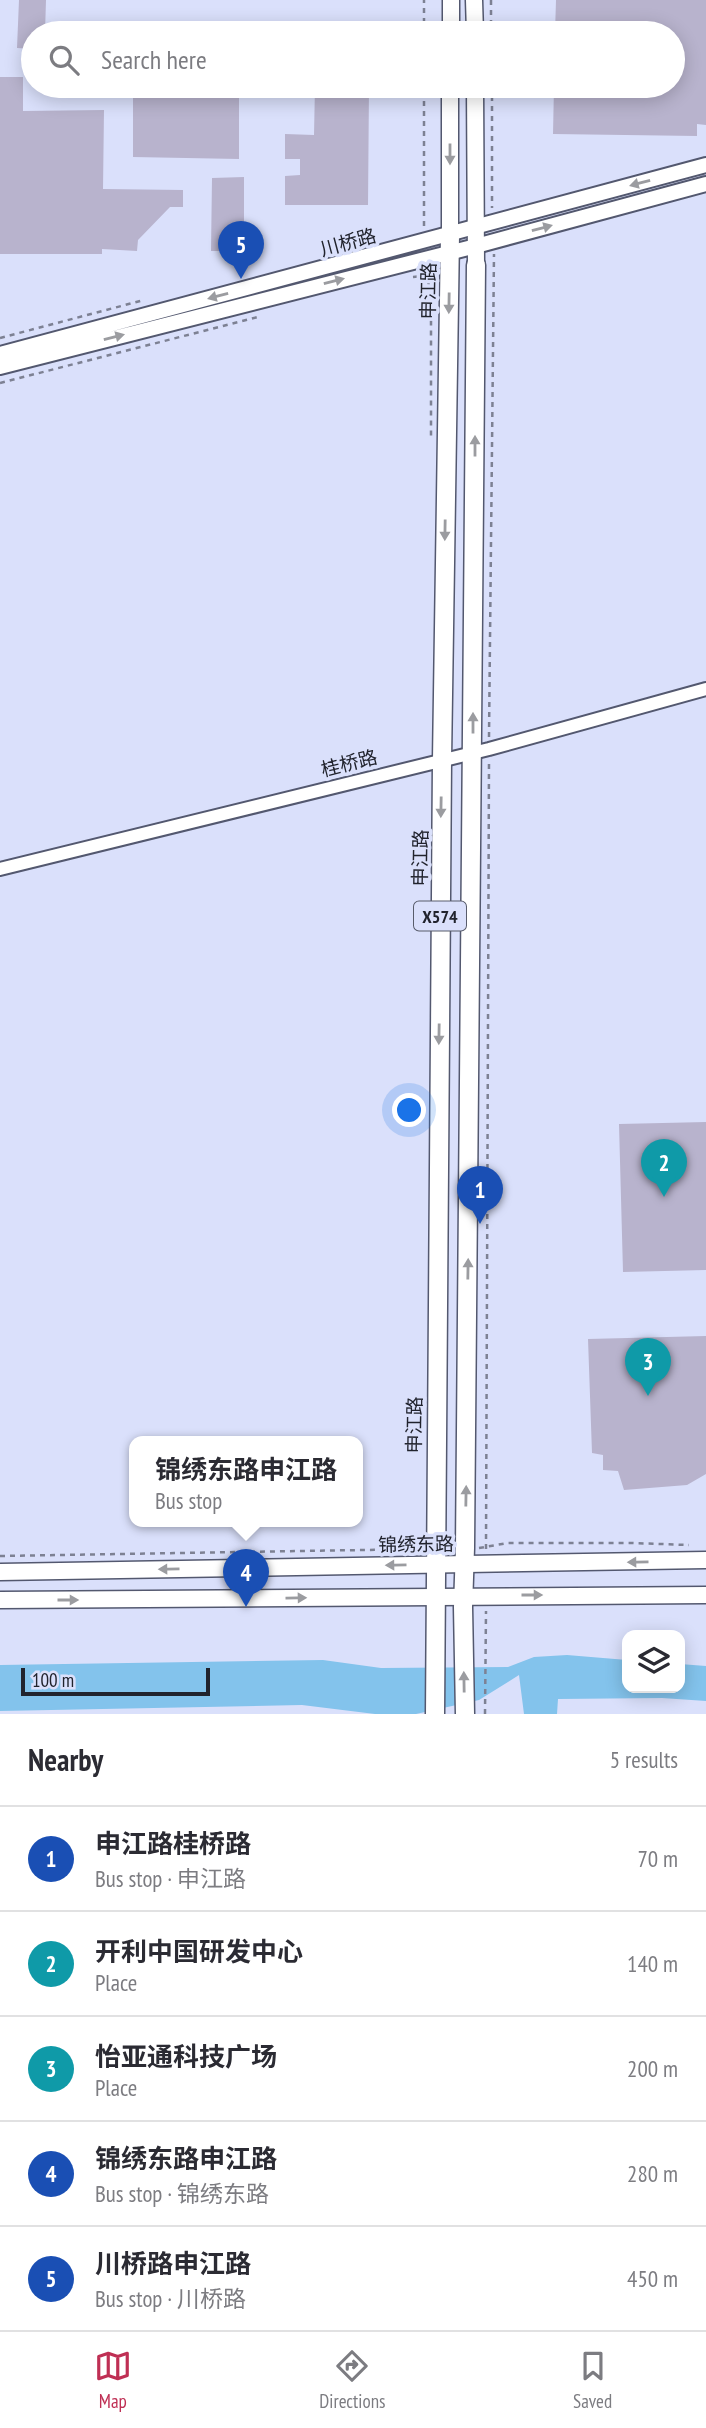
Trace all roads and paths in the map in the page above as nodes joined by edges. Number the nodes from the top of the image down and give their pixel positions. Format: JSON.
{"nodes":[{"id":1,"x":424,"y":0,"type":"edge"},
{"id":2,"x":451,"y":0,"type":"edge"},
{"id":3,"x":474,"y":0,"type":"edge"},
{"id":4,"x":491,"y":0,"type":"edge"},
{"id":5,"x":424,"y":21,"type":"edge"},
{"id":6,"x":451,"y":21,"type":"edge"},
{"id":7,"x":475,"y":21,"type":"edge"},
{"id":8,"x":491,"y":21,"type":"edge"},
{"id":9,"x":450,"y":98,"type":"edge"},
{"id":10,"x":475,"y":98,"type":"edge"},
{"id":11,"x":492,"y":98,"type":"edge"},
{"id":12,"x":706,"y":165,"type":"edge"},
{"id":13,"x":706,"y":184,"type":"edge"},
{"id":14,"x":494,"y":223,"type":"junction"},
{"id":15,"x":477,"y":228,"type":"junction"},
{"id":16,"x":494,"y":242,"type":"junction"},
{"id":17,"x":449,"y":244,"type":"junction"},
{"id":18,"x":476,"y":246,"type":"junction"},
{"id":19,"x":476,"y":265,"type":"joint"},
{"id":20,"x":0,"y":354,"type":"edge"},
{"id":21,"x":0,"y":367,"type":"edge"},
{"id":22,"x":706,"y":689,"type":"edge"},
{"id":23,"x":481,"y":750,"type":"junction"},
{"id":24,"x":442,"y":760,"type":"junction"},
{"id":25,"x":0,"y":869,"type":"edge"},
{"id":26,"x":694,"y":1545,"type":"dead end"},
{"id":27,"x":0,"y":1556,"type":"edge"},
{"id":28,"x":465,"y":1556,"type":"junction"},
{"id":29,"x":486,"y":1556,"type":"junction"},
{"id":30,"x":434,"y":1557,"type":"junction"},
{"id":31,"x":706,"y":1560,"type":"edge"},
{"id":32,"x":0,"y":1572,"type":"edge"},
{"id":33,"x":706,"y":1595,"type":"edge"},
{"id":34,"x":486,"y":1596,"type":"junction"},
{"id":35,"x":435,"y":1597,"type":"junction"},
{"id":36,"x":464,"y":1597,"type":"junction"},
{"id":37,"x":0,"y":1600,"type":"edge"},
{"id":38,"x":435,"y":1714,"type":"edge"},
{"id":39,"x":464,"y":1714,"type":"edge"},
{"id":40,"x":485,"y":1714,"type":"edge"}],
"edges":[{"from":1,"to":5,"type":"path"},
{"from":2,"to":6,"type":"main road"},
{"from":3,"to":7,"type":"main road"},
{"from":4,"to":8,"type":"path"},
{"from":9,"to":17,"type":"main road","name":"申江路","number":"X574","one_way":true},
{"from":10,"to":15,"type":"main road","number":"X574"},
{"from":11,"to":14,"type":"path"},
{"from":12,"to":14,"type":"street","name":"川桥路","one_way":true},
{"from":16,"to":13,"type":"street","name":"川桥路","one_way":true},
{"from":14,"to":15,"type":"street","name":"川桥路"},
{"from":15,"to":17,"type":"street","name":"川桥路"},
{"from":15,"to":18,"type":"main road","number":"X574"},
{"from":16,"to":18,"type":"street","name":"川桥路"},
{"from":16,"to":23,"type":"path"},
{"from":17,"to":18,"type":"street","name":"川桥路"},
{"from":17,"to":20,"type":"street","name":"川桥路","one_way":true},
{"from":21,"to":17,"type":"street","name":"川桥路","one_way":true},
{"from":17,"to":24,"type":"main road","name":"申江路","number":"X574","one_way":true},
{"from":18,"to":19,"type":"main road","number":"X574"},
{"from":23,"to":19,"type":"main road","number":"X574","one_way":true},
{"from":22,"to":23,"type":"street","name":"桂桥路"},
{"from":23,"to":24,"type":"street","name":"桂桥路"},
{"from":28,"to":23,"type":"main road","number":"X574","one_way":true},
{"from":23,"to":29,"type":"path"},
{"from":24,"to":25,"type":"street","name":"桂桥路"},
{"from":24,"to":30,"type":"main road","name":"申江路","number":"X574","one_way":true},
{"from":26,"to":29,"type":"path"},
{"from":27,"to":30,"type":"path"},
{"from":28,"to":29,"type":"main road","name":"锦绣东路"},
{"from":28,"to":29,"type":"path"},
{"from":28,"to":30,"type":"main road","name":"锦绣东路"},
{"from":28,"to":36,"type":"main road","number":"X574"},
{"from":31,"to":29,"type":"main road","name":"锦绣东路","one_way":true},
{"from":30,"to":32,"type":"main road","name":"锦绣东路","one_way":true},
{"from":30,"to":35,"type":"main road","name":"申江路","number":"X574"},
{"from":34,"to":33,"type":"main road","one_way":true},
{"from":34,"to":36,"type":"main road"},
{"from":34,"to":40,"type":"path"},
{"from":35,"to":36,"type":"main road"},
{"from":37,"to":35,"type":"main road","one_way":true},
{"from":35,"to":38,"type":"main road","name":"申江路","number":"X574"},
{"from":39,"to":36,"type":"main road","number":"X574","one_way":true}]}
